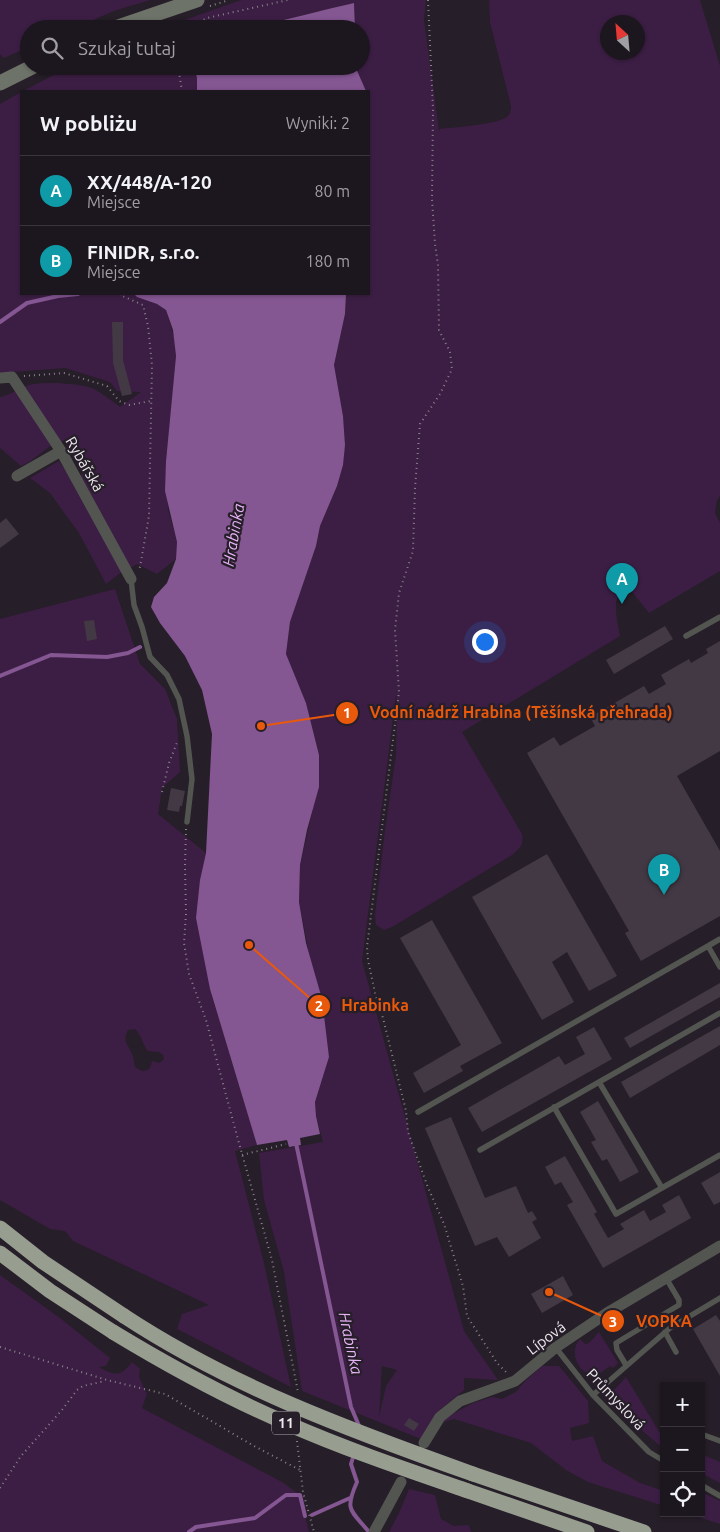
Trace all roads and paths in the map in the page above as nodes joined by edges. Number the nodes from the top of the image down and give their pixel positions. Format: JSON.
{"nodes":[{"id":1,"x":196,"y":0,"type":"edge"},
{"id":2,"x":288,"y":0,"type":"edge"},
{"id":3,"x":428,"y":0,"type":"edge"},
{"id":4,"x":138,"y":20,"type":"edge"},
{"id":5,"x":202,"y":20,"type":"edge"},
{"id":6,"x":20,"y":73,"type":"edge"},
{"id":7,"x":179,"y":75,"type":"edge"},
{"id":8,"x":0,"y":84,"type":"edge"},
{"id":9,"x":182,"y":90,"type":"edge"},
{"id":10,"x":120,"y":295,"type":"edge"},
{"id":11,"x":6,"y":378,"type":"edge"},
{"id":12,"x":151,"y":401,"type":"junction"},
{"id":13,"x":61,"y":451,"type":"junction"},
{"id":14,"x":17,"y":476,"type":"dead end"},
{"id":15,"x":131,"y":579,"type":"junction"},
{"id":16,"x":720,"y":617,"type":"edge"},
{"id":17,"x":686,"y":636,"type":"dead end"},
{"id":18,"x":184,"y":724,"type":"junction"},
{"id":19,"x":162,"y":792,"type":"dead end"},
{"id":20,"x":187,"y":822,"type":"joint"},
{"id":21,"x":720,"y":939,"type":"edge"},
{"id":22,"x":708,"y":946,"type":"junction"},
{"id":23,"x":720,"y":967,"type":"edge"},
{"id":24,"x":720,"y":1013,"type":"edge"},
{"id":25,"x":599,"y":1082,"type":"junction"},
{"id":26,"x":554,"y":1107,"type":"junction"},
{"id":27,"x":418,"y":1112,"type":"dead end"},
{"id":28,"x":286,"y":1144,"type":"dead end"},
{"id":29,"x":480,"y":1150,"type":"dead end"},
{"id":30,"x":242,"y":1155,"type":"junction"},
{"id":31,"x":720,"y":1155,"type":"edge"},
{"id":32,"x":662,"y":1188,"type":"junction"},
{"id":33,"x":0,"y":1228,"type":"edge"},
{"id":34,"x":720,"y":1246,"type":"edge"},
{"id":35,"x":0,"y":1253,"type":"edge"},
{"id":36,"x":666,"y":1278,"type":"junction"},
{"id":37,"x":720,"y":1298,"type":"edge"},
{"id":38,"x":665,"y":1332,"type":"junction"},
{"id":39,"x":0,"y":1347,"type":"edge"},
{"id":40,"x":555,"y":1348,"type":"junction"},
{"id":41,"x":676,"y":1352,"type":"dead end"},
{"id":42,"x":626,"y":1365,"type":"junction"},
{"id":43,"x":107,"y":1380,"type":"junction"},
{"id":44,"x":515,"y":1381,"type":"junction"},
{"id":45,"x":298,"y":1394,"type":"dead end"},
{"id":46,"x":593,"y":1395,"type":"junction"},
{"id":47,"x":705,"y":1435,"type":"edge"},
{"id":48,"x":720,"y":1441,"type":"edge"},
{"id":49,"x":297,"y":1442,"type":"dead end"},
{"id":50,"x":424,"y":1443,"type":"dead end"},
{"id":51,"x":660,"y":1459,"type":"edge"},
{"id":52,"x":300,"y":1470,"type":"junction"},
{"id":53,"x":401,"y":1482,"type":"dead end"},
{"id":54,"x":705,"y":1487,"type":"edge"},
{"id":55,"x":0,"y":1488,"type":"edge"},
{"id":56,"x":720,"y":1496,"type":"edge"},
{"id":57,"x":375,"y":1531,"type":"edge"},
{"id":58,"x":314,"y":1532,"type":"edge"},
{"id":59,"x":587,"y":1532,"type":"edge"},
{"id":60,"x":644,"y":1532,"type":"edge"}],
"edges":[{"from":1,"to":4,"type":"street"},
{"from":2,"to":5,"type":"path"},
{"from":3,"to":44,"type":"path"},
{"from":6,"to":8,"type":"street"},
{"from":7,"to":9,"type":"path"},
{"from":10,"to":12,"type":"path"},
{"from":11,"to":12,"type":"path"},
{"from":11,"to":13,"type":"street","name":"Rybářská"},
{"from":12,"to":15,"type":"path"},
{"from":13,"to":14,"type":"street"},
{"from":13,"to":15,"type":"street","name":"Rybářská"},
{"from":15,"to":18,"type":"lane"},
{"from":16,"to":17,"type":"lane"},
{"from":18,"to":19,"type":"path"},
{"from":18,"to":20,"type":"lane"},
{"from":20,"to":30,"type":"path"},
{"from":21,"to":22,"type":"lane"},
{"from":22,"to":23,"type":"lane"},
{"from":22,"to":27,"type":"lane"},
{"from":24,"to":25,"type":"lane"},
{"from":25,"to":26,"type":"lane"},
{"from":25,"to":32,"type":"lane"},
{"from":26,"to":29,"type":"lane"},
{"from":26,"to":32,"type":"lane"},
{"from":28,"to":30,"type":"path"},
{"from":30,"to":45,"type":"path"},
{"from":31,"to":32,"type":"lane"},
{"from":33,"to":60,"type":"highway","number":"11","bridge":true},
{"from":34,"to":36,"type":"street","name":"Lípová"},
{"from":35,"to":59,"type":"highway","number":"11","bridge":true},
{"from":36,"to":40,"type":"street","name":"Lípová"},
{"from":36,"to":42,"type":"lane"},
{"from":37,"to":38,"type":"lane"},
{"from":38,"to":41,"type":"lane"},
{"from":38,"to":42,"type":"lane"},
{"from":39,"to":43,"type":"path"},
{"from":40,"to":44,"type":"street","name":"Lípová"},
{"from":40,"to":46,"type":"lane","name":"Průmyslová"},
{"from":42,"to":46,"type":"lane"},
{"from":43,"to":52,"type":"path"},
{"from":43,"to":55,"type":"path"},
{"from":44,"to":50,"type":"street","name":"Lípová"},
{"from":46,"to":51,"type":"lane","name":"Průmyslová"},
{"from":47,"to":48,"type":"lane"},
{"from":49,"to":52,"type":"path"},
{"from":52,"to":58,"type":"path"},
{"from":53,"to":57,"type":"street"},
{"from":54,"to":56,"type":"lane"}]}
